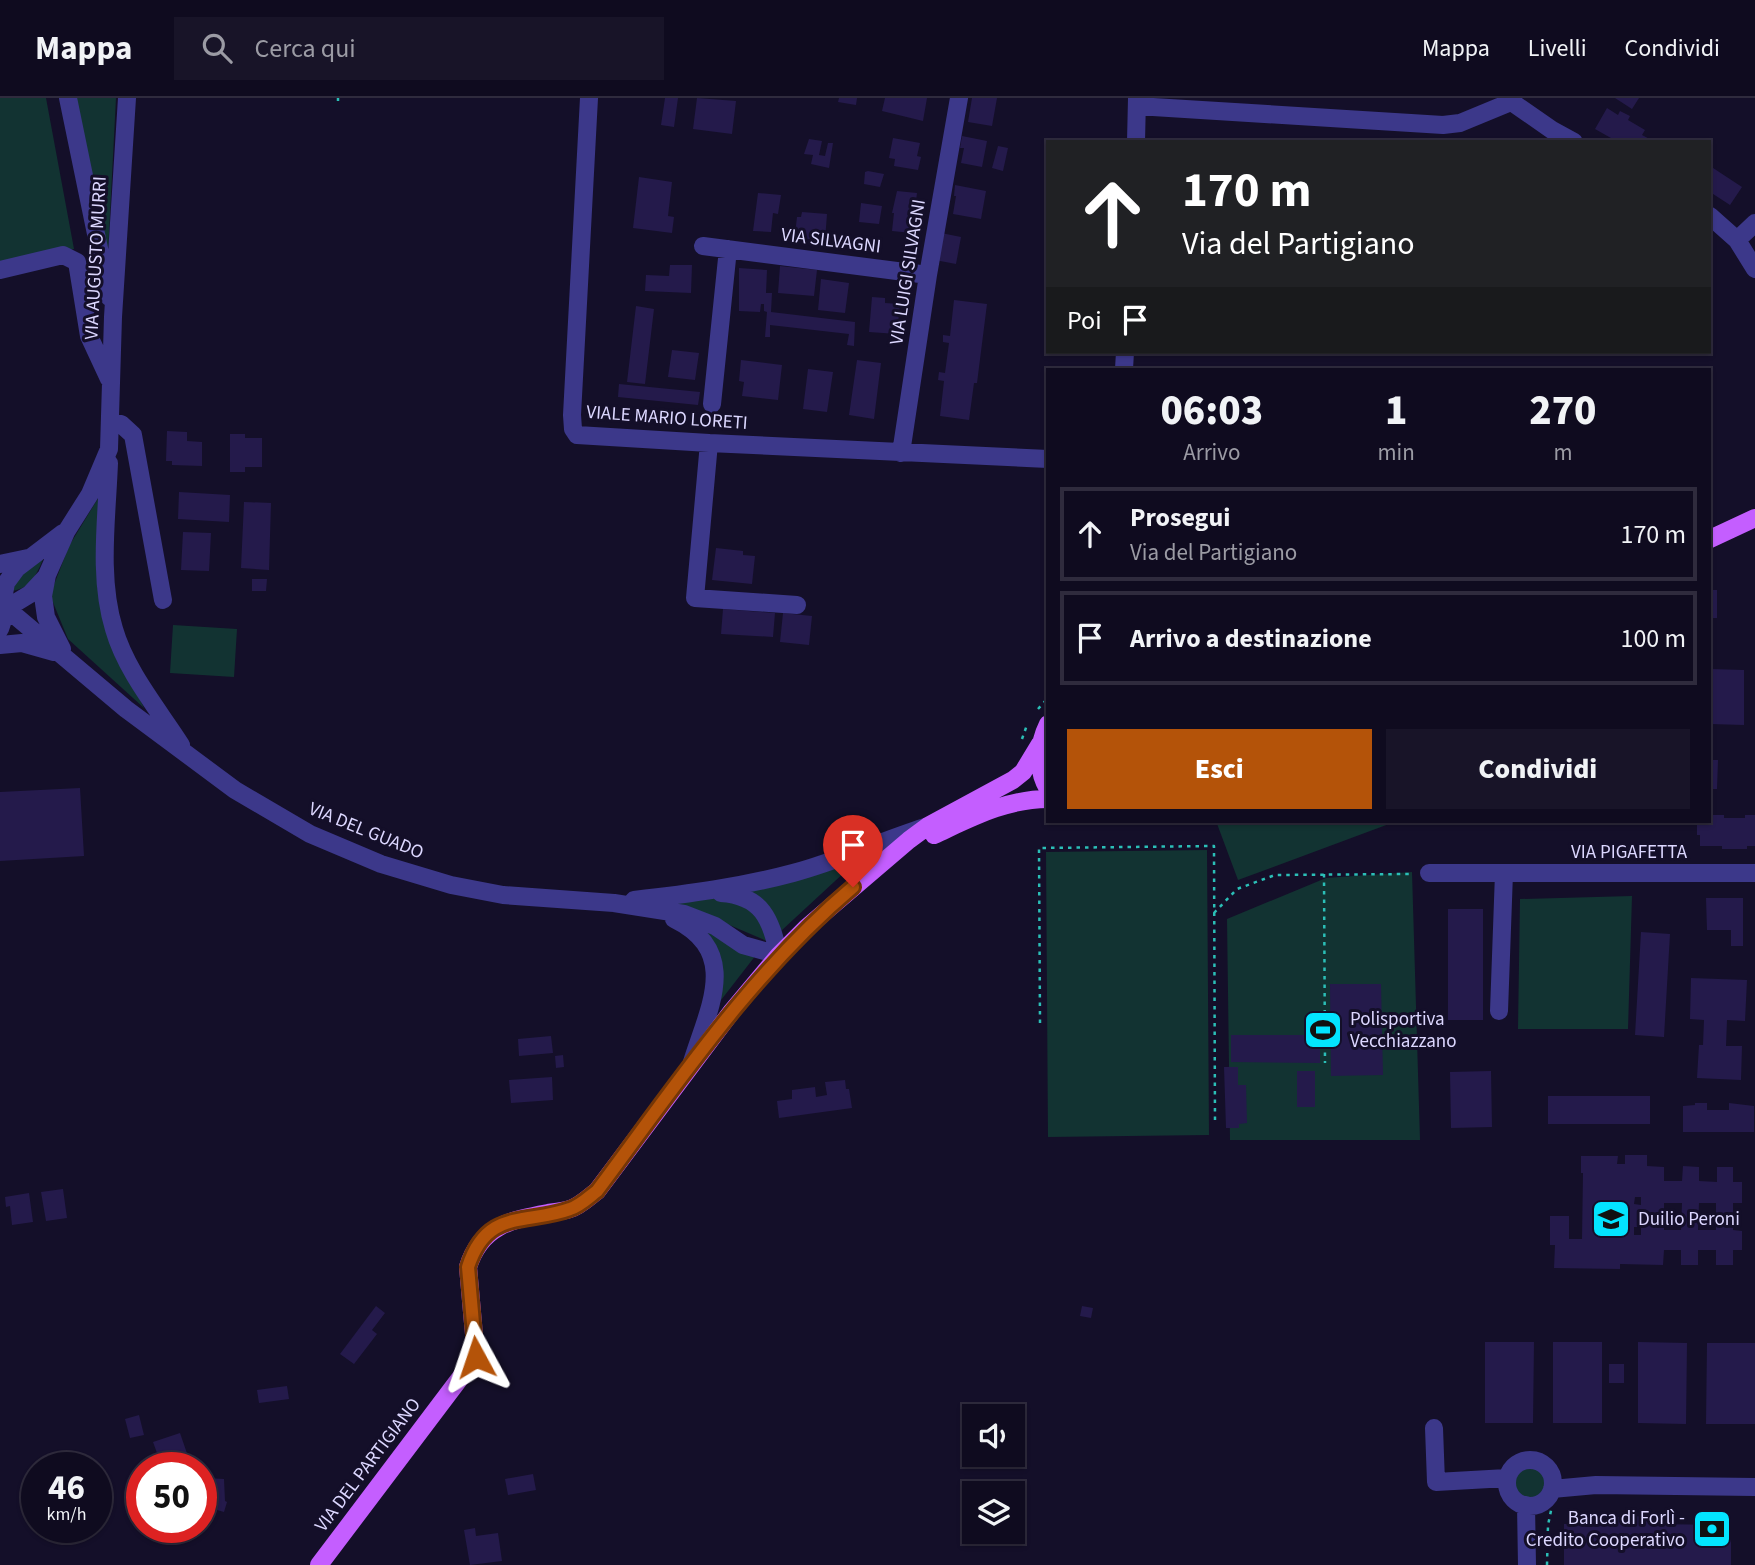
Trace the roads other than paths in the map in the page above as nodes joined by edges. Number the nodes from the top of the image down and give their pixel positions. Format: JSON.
{"nodes":[{"id":1,"x":68,"y":98,"type":"edge"},
{"id":2,"x":127,"y":98,"type":"edge"},
{"id":3,"x":589,"y":98,"type":"edge"},
{"id":4,"x":959,"y":98,"type":"edge"},
{"id":5,"x":1476,"y":98,"type":"edge"},
{"id":6,"x":1509,"y":100,"type":"edge"},
{"id":7,"x":1137,"y":102,"type":"edge"},
{"id":8,"x":1471,"y":117,"type":"junction"},
{"id":9,"x":1136,"y":140,"type":"edge"},
{"id":10,"x":1570,"y":140,"type":"edge"},
{"id":11,"x":1711,"y":217,"type":"edge"},
{"id":12,"x":1755,"y":223,"type":"edge"},
{"id":13,"x":1737,"y":240,"type":"junction"},
{"id":14,"x":704,"y":246,"type":"dead end"},
{"id":15,"x":728,"y":249,"type":"junction"},
{"id":16,"x":1755,"y":269,"type":"edge"},
{"id":17,"x":0,"y":271,"type":"edge"},
{"id":18,"x":928,"y":275,"type":"junction"},
{"id":19,"x":113,"y":317,"type":"junction"},
{"id":20,"x":112,"y":384,"type":"junction"},
{"id":21,"x":712,"y":404,"type":"dead end"},
{"id":22,"x":111,"y":421,"type":"junction"},
{"id":23,"x":709,"y":443,"type":"junction"},
{"id":24,"x":109,"y":449,"type":"junction"},
{"id":25,"x":901,"y":453,"type":"junction"},
{"id":26,"x":1046,"y":459,"type":"edge"},
{"id":27,"x":1755,"y":518,"type":"edge"},
{"id":28,"x":66,"y":532,"type":"junction"},
{"id":29,"x":1755,"y":532,"type":"edge"},
{"id":30,"x":1715,"y":537,"type":"edge"},
{"id":31,"x":31,"y":558,"type":"junction"},
{"id":32,"x":0,"y":564,"type":"edge"},
{"id":33,"x":47,"y":575,"type":"junction"},
{"id":34,"x":163,"y":600,"type":"dead end"},
{"id":35,"x":2,"y":605,"type":"edge"},
{"id":36,"x":797,"y":605,"type":"dead end"},
{"id":37,"x":0,"y":629,"type":"edge"},
{"id":38,"x":0,"y":645,"type":"edge"},
{"id":39,"x":67,"y":657,"type":"junction"},
{"id":40,"x":1046,"y":729,"type":"edge"},
{"id":41,"x":1040,"y":744,"type":"junction"},
{"id":42,"x":186,"y":754,"type":"junction"},
{"id":43,"x":1046,"y":783,"type":"edge"},
{"id":44,"x":1046,"y":799,"type":"edge"},
{"id":45,"x":928,"y":826,"type":"junction"},
{"id":46,"x":871,"y":872,"type":"junction"},
{"id":47,"x":1429,"y":873,"type":"road end"},
{"id":48,"x":1504,"y":873,"type":"junction"},
{"id":49,"x":1755,"y":873,"type":"edge"},
{"id":50,"x":699,"y":892,"type":"junction"},
{"id":51,"x":614,"y":903,"type":"junction"},
{"id":52,"x":655,"y":909,"type":"junction"},
{"id":53,"x":779,"y":955,"type":"junction"},
{"id":54,"x":1499,"y":1011,"type":"dead end"},
{"id":55,"x":691,"y":1065,"type":"junction"},
{"id":56,"x":1434,"y":1428,"type":"dead end"},
{"id":57,"x":1507,"y":1478,"type":"junction"},
{"id":58,"x":1755,"y":1487,"type":"edge"},
{"id":59,"x":1552,"y":1498,"type":"junction"},
{"id":60,"x":1526,"y":1505,"type":"junction"},
{"id":61,"x":319,"y":1565,"type":"edge"},
{"id":62,"x":1527,"y":1565,"type":"edge"}],
"edges":[{"from":1,"to":19,"type":"street"},
{"from":2,"to":19,"type":"street","name":"VIA AUGUSTO MURRI"},
{"from":3,"to":23,"type":"street","name":"VIALE MARIO LORETI"},
{"from":4,"to":18,"type":"street","name":"VIA LUIGI SILVAGNI"},
{"from":5,"to":8,"type":"street"},
{"from":6,"to":8,"type":"street"},
{"from":6,"to":10,"type":"street"},
{"from":7,"to":8,"type":"street"},
{"from":7,"to":9,"type":"street"},
{"from":11,"to":13,"type":"street"},
{"from":12,"to":13,"type":"street"},
{"from":13,"to":16,"type":"street"},
{"from":14,"to":15,"type":"street","name":"VIA SILVAGNI"},
{"from":15,"to":18,"type":"street","name":"VIA SILVAGNI"},
{"from":15,"to":21,"type":"street"},
{"from":17,"to":20,"type":"street"},
{"from":18,"to":25,"type":"street","name":"VIA LUIGI SILVAGNI"},
{"from":19,"to":20,"type":"street","name":"VIA AUGUSTO MURRI"},
{"from":20,"to":22,"type":"street","name":"VIA AUGUSTO MURRI"},
{"from":22,"to":24,"type":"street","name":"VIA AUGUSTO MURRI"},
{"from":22,"to":34,"type":"street"},
{"from":23,"to":25,"type":"street","name":"VIALE MARIO LORETI"},
{"from":23,"to":36,"type":"street"},
{"from":24,"to":28,"type":"street","name":"VIA AUGUSTO MURRI"},
{"from":24,"to":42,"type":"street"},
{"from":25,"to":26,"type":"street","name":"VIALE MARIO LORETI"},
{"from":27,"to":30,"type":"main road"},
{"from":28,"to":31,"type":"street","name":"VIA AUGUSTO MURRI"},
{"from":28,"to":33,"type":"street","name":"VIA AUGUSTO MURRI"},
{"from":29,"to":30,"type":"main road"},
{"from":31,"to":32,"type":"street","name":"VIA AUGUSTO MURRI"},
{"from":31,"to":35,"type":"street","name":"VIA AUGUSTO MURRI"},
{"from":33,"to":35,"type":"street","name":"VIA AUGUSTO MURRI"},
{"from":33,"to":39,"type":"street","name":"VIA AUGUSTO MURRI"},
{"from":35,"to":37,"type":"street"},
{"from":35,"to":39,"type":"street","name":"VIA DEL GUADO"},
{"from":38,"to":39,"type":"street"},
{"from":39,"to":42,"type":"street","name":"VIA DEL GUADO"},
{"from":40,"to":41,"type":"main road"},
{"from":41,"to":43,"type":"main road"},
{"from":41,"to":45,"type":"main road"},
{"from":42,"to":51,"type":"street","name":"VIA DEL GUADO"},
{"from":44,"to":46,"type":"main road"},
{"from":45,"to":46,"type":"main road"},
{"from":45,"to":50,"type":"street"},
{"from":46,"to":53,"type":"main road"},
{"from":47,"to":48,"type":"street","name":"VIA PIGAFETTA"},
{"from":48,"to":49,"type":"street","name":"VIA PIGAFETTA"},
{"from":48,"to":54,"type":"street"},
{"from":50,"to":51,"type":"street"},
{"from":50,"to":53,"type":"street"},
{"from":51,"to":52,"type":"street","name":"VIA DEL GUADO"},
{"from":52,"to":53,"type":"street","name":"VIA DEL GUADO"},
{"from":52,"to":55,"type":"street"},
{"from":53,"to":55,"type":"main road"},
{"from":55,"to":61,"type":"main road","name":"VIA DEL PARTIGIANO"},
{"from":56,"to":57,"type":"street"},
{"from":57,"to":59,"type":"street"},
{"from":57,"to":60,"type":"street"},
{"from":58,"to":59,"type":"street"},
{"from":59,"to":60,"type":"street"},
{"from":60,"to":62,"type":"street"}]}
